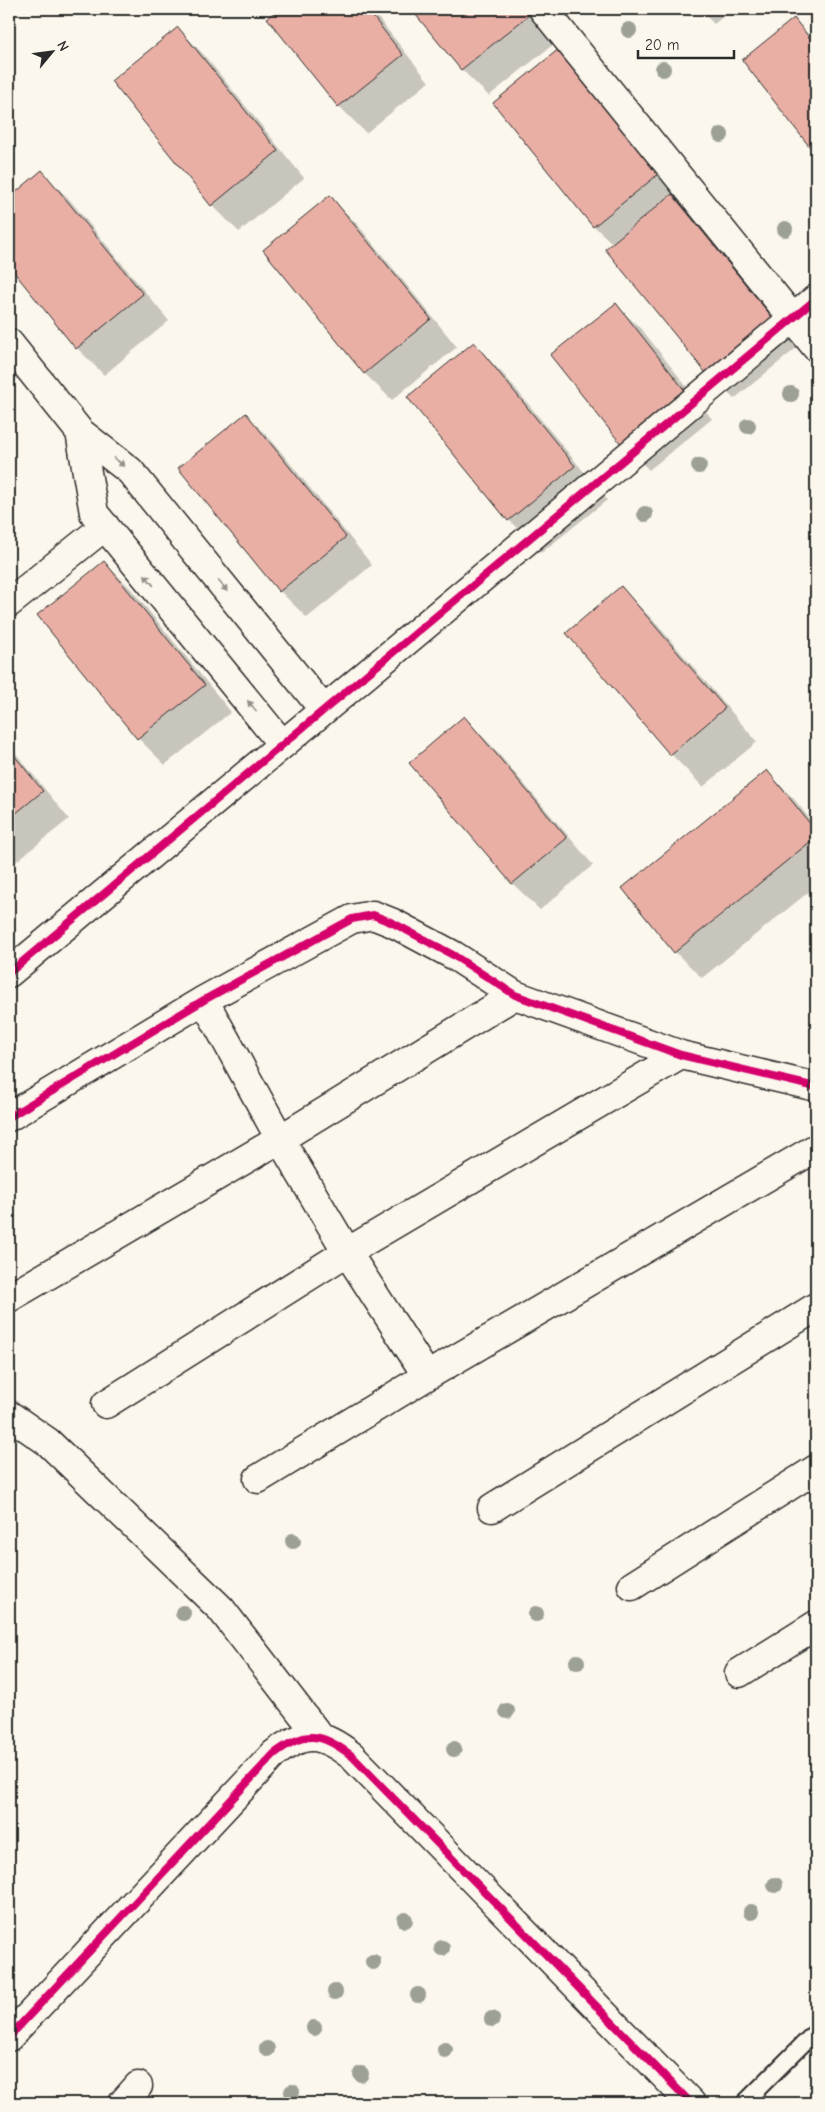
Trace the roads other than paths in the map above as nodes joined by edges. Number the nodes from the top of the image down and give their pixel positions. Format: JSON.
{"nodes":[{"id":1,"x":543,"y":9,"type":"edge"},
{"id":2,"x":816,"y":299,"type":"edge"},
{"id":3,"x":793,"y":317,"type":"junction"},
{"id":4,"x":9,"y":343,"type":"edge"},
{"id":5,"x":816,"y":347,"type":"edge"},
{"id":6,"x":80,"y":432,"type":"junction"},
{"id":7,"x":105,"y":526,"type":"junction"},
{"id":8,"x":9,"y":603,"type":"edge"},
{"id":9,"x":324,"y":710,"type":"junction"},
{"id":10,"x":282,"y":744,"type":"junction"},
{"id":11,"x":9,"y":973,"type":"edge"},
{"id":12,"x":515,"y":995,"type":"junction"},
{"id":13,"x":204,"y":1000,"type":"junction"},
{"id":14,"x":681,"y":1055,"type":"junction"},
{"id":15,"x":816,"y":1087,"type":"edge"},
{"id":16,"x":9,"y":1117,"type":"edge"},
{"id":17,"x":280,"y":1140,"type":"junction"},
{"id":18,"x":816,"y":1148,"type":"edge"},
{"id":19,"x":348,"y":1252,"type":"junction"},
{"id":20,"x":9,"y":1298,"type":"edge"},
{"id":21,"x":816,"y":1307,"type":"edge"},
{"id":22,"x":427,"y":1376,"type":"junction"},
{"id":23,"x":106,"y":1404,"type":"dead end"},
{"id":24,"x":9,"y":1415,"type":"edge"},
{"id":25,"x":816,"y":1469,"type":"edge"},
{"id":26,"x":258,"y":1478,"type":"dead end"},
{"id":27,"x":492,"y":1508,"type":"dead end"},
{"id":28,"x":632,"y":1586,"type":"dead end"},
{"id":29,"x":816,"y":1625,"type":"edge"},
{"id":30,"x":739,"y":1673,"type":"dead end"},
{"id":31,"x":320,"y":1737,"type":"junction"},
{"id":32,"x":816,"y":2031,"type":"edge"},
{"id":33,"x":9,"y":2037,"type":"edge"},
{"id":34,"x":691,"y":2103,"type":"edge"},
{"id":35,"x":744,"y":2103,"type":"edge"}],
"edges":[{"from":1,"to":3,"type":"street"},
{"from":2,"to":3,"type":"street"},
{"from":3,"to":5,"type":"street"},
{"from":3,"to":9,"type":"street"},
{"from":4,"to":6,"type":"street"},
{"from":6,"to":7,"type":"street"},
{"from":6,"to":9,"type":"street","one_way":true},
{"from":7,"to":8,"type":"street"},
{"from":10,"to":7,"type":"street","one_way":true},
{"from":9,"to":10,"type":"street"},
{"from":10,"to":11,"type":"street"},
{"from":12,"to":13,"type":"street"},
{"from":12,"to":14,"type":"street"},
{"from":12,"to":17,"type":"street"},
{"from":13,"to":16,"type":"street"},
{"from":13,"to":17,"type":"street"},
{"from":14,"to":15,"type":"street"},
{"from":14,"to":19,"type":"street"},
{"from":17,"to":19,"type":"street"},
{"from":17,"to":20,"type":"street"},
{"from":18,"to":22,"type":"street"},
{"from":19,"to":22,"type":"street"},
{"from":19,"to":23,"type":"street"},
{"from":21,"to":27,"type":"street"},
{"from":22,"to":26,"type":"street"},
{"from":24,"to":31,"type":"street"},
{"from":25,"to":28,"type":"street"},
{"from":29,"to":30,"type":"street"},
{"from":31,"to":33,"type":"street"},
{"from":31,"to":34,"type":"street"},
{"from":32,"to":35,"type":"lane"}]}
